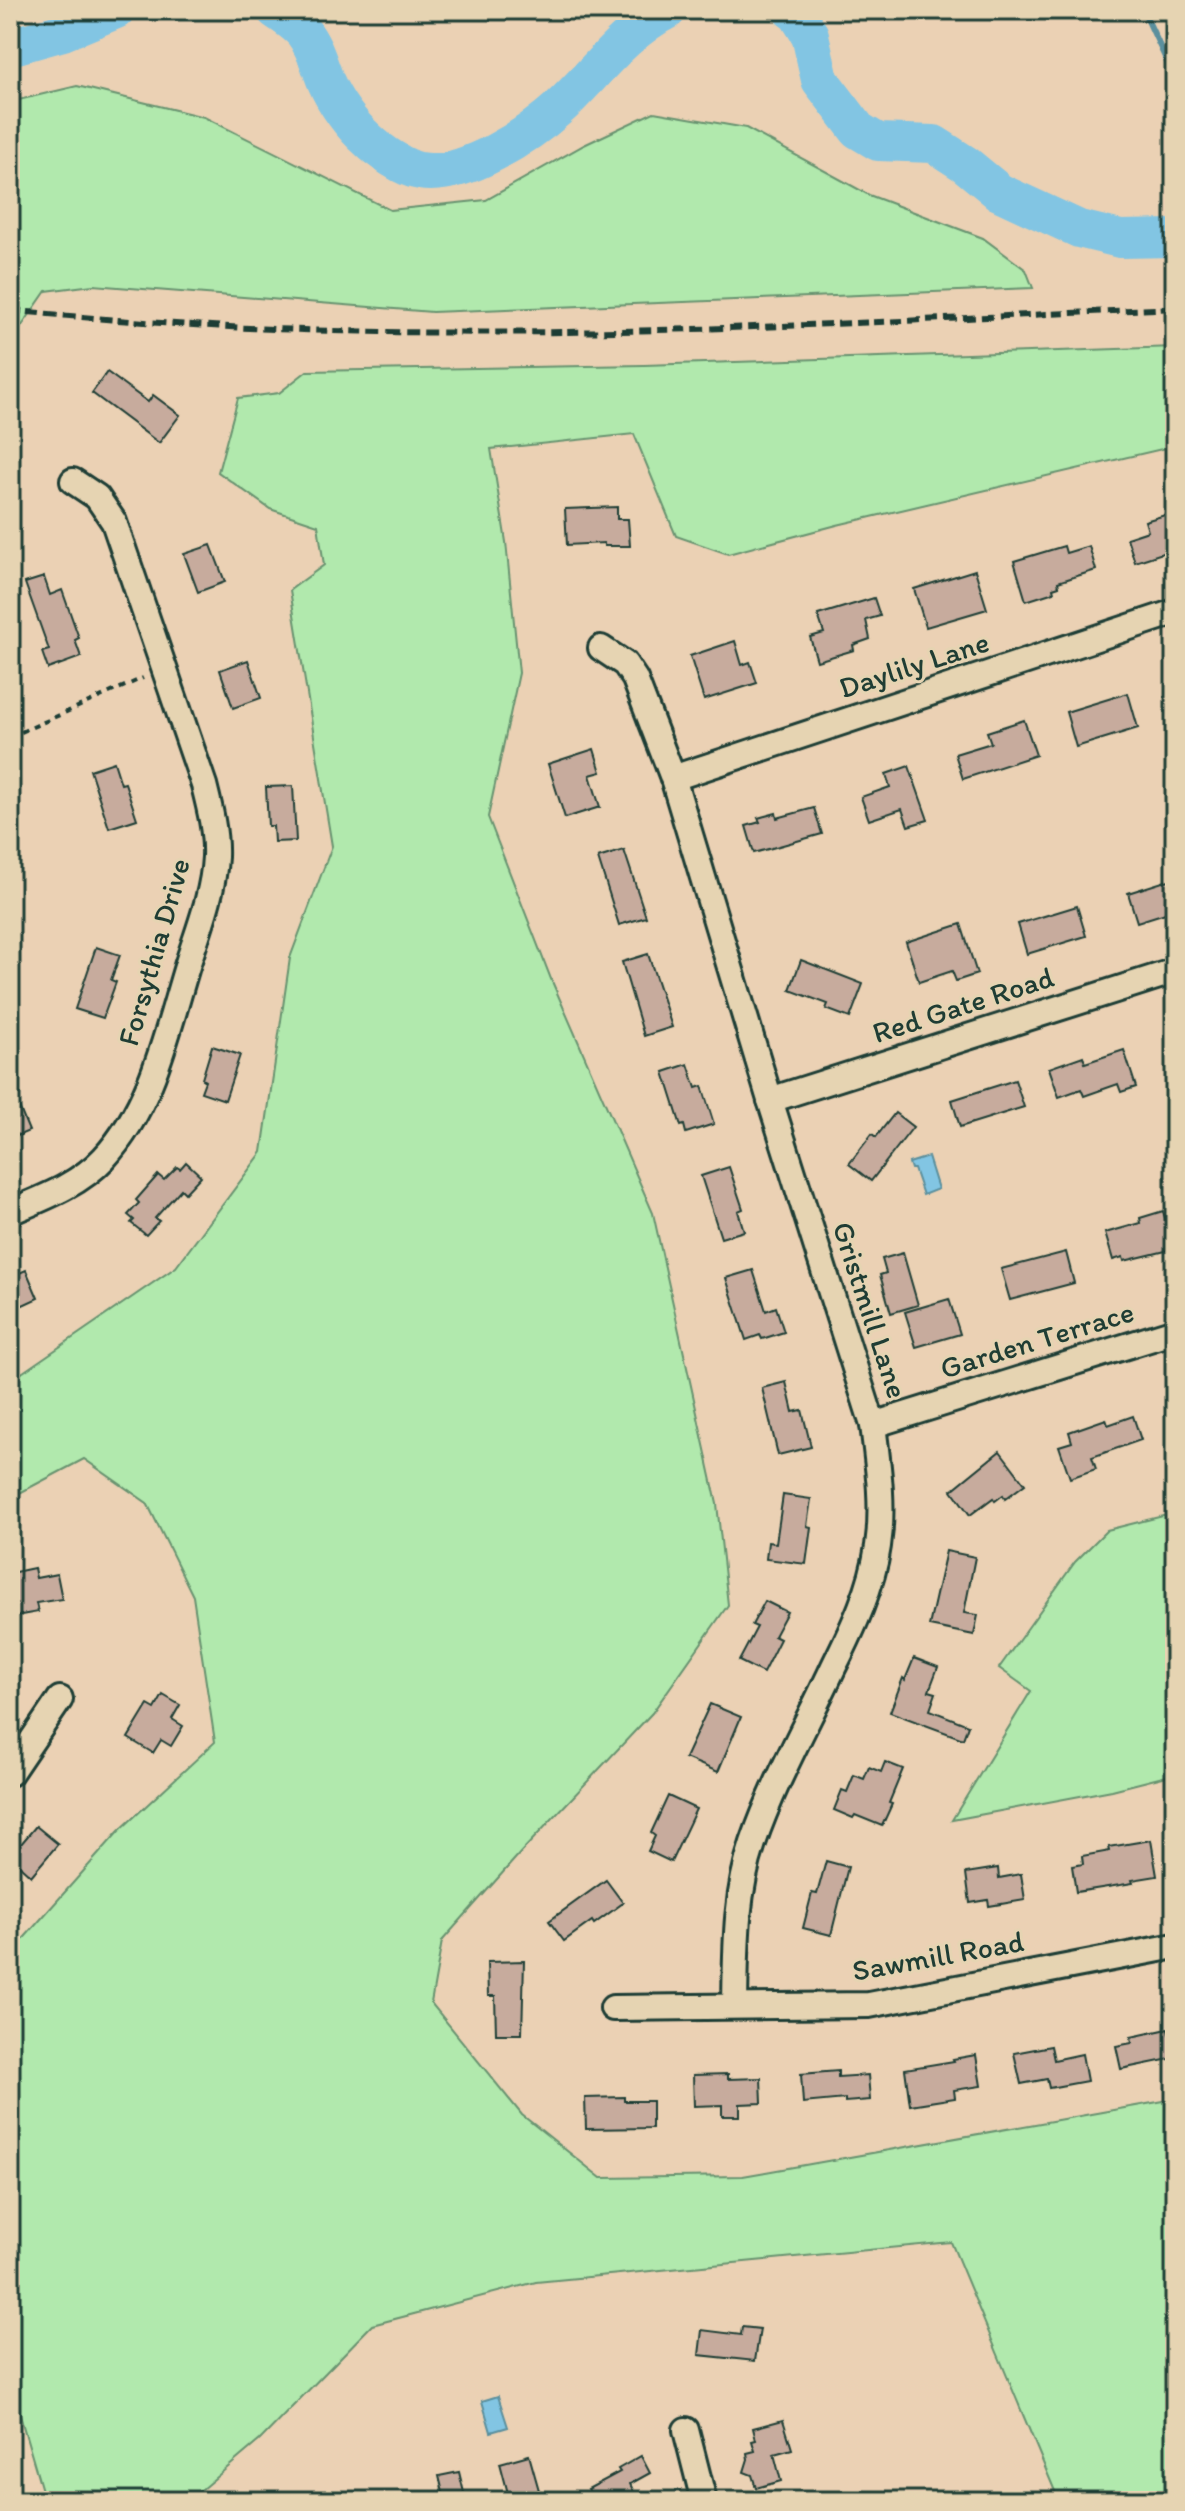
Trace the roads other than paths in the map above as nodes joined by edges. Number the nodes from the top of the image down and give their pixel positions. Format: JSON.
{"nodes":[{"id":1,"x":73,"y":481,"type":"dead end"},
{"id":2,"x":1175,"y":612,"type":"edge"},
{"id":3,"x":601,"y":648,"type":"dead end"},
{"id":4,"x":673,"y":778,"type":"junction"},
{"id":5,"x":1175,"y":971,"type":"edge"},
{"id":6,"x":770,"y":1100,"type":"junction"},
{"id":7,"x":10,"y":1212,"type":"edge"},
{"id":8,"x":1175,"y":1331,"type":"edge"},
{"id":9,"x":873,"y":1425,"type":"junction"},
{"id":10,"x":60,"y":1699,"type":"dead end"},
{"id":11,"x":10,"y":1773,"type":"edge"},
{"id":12,"x":1175,"y":1946,"type":"edge"},
{"id":13,"x":735,"y":2005,"type":"junction"},
{"id":14,"x":613,"y":2008,"type":"dead end"},
{"id":15,"x":686,"y":2430,"type":"dead end"},
{"id":16,"x":704,"y":2501,"type":"edge"}],
"edges":[{"from":1,"to":7,"type":"street","name":"Forsythia Drive"},
{"from":2,"to":4,"type":"street","name":"Daylily Lane"},
{"from":3,"to":4,"type":"street","name":"Gristmill Lane"},
{"from":4,"to":6,"type":"street","name":"Gristmill Lane"},
{"from":5,"to":6,"type":"street","name":"Red Gate Road"},
{"from":6,"to":9,"type":"street","name":"Gristmill Lane"},
{"from":8,"to":9,"type":"street","name":"Garden Terrace"},
{"from":9,"to":13,"type":"street","name":"Gristmill Lane"},
{"from":10,"to":11,"type":"street"},
{"from":12,"to":13,"type":"street","name":"Sawmill Road"},
{"from":13,"to":14,"type":"street","name":"Sawmill Road"},
{"from":15,"to":16,"type":"street"}]}
